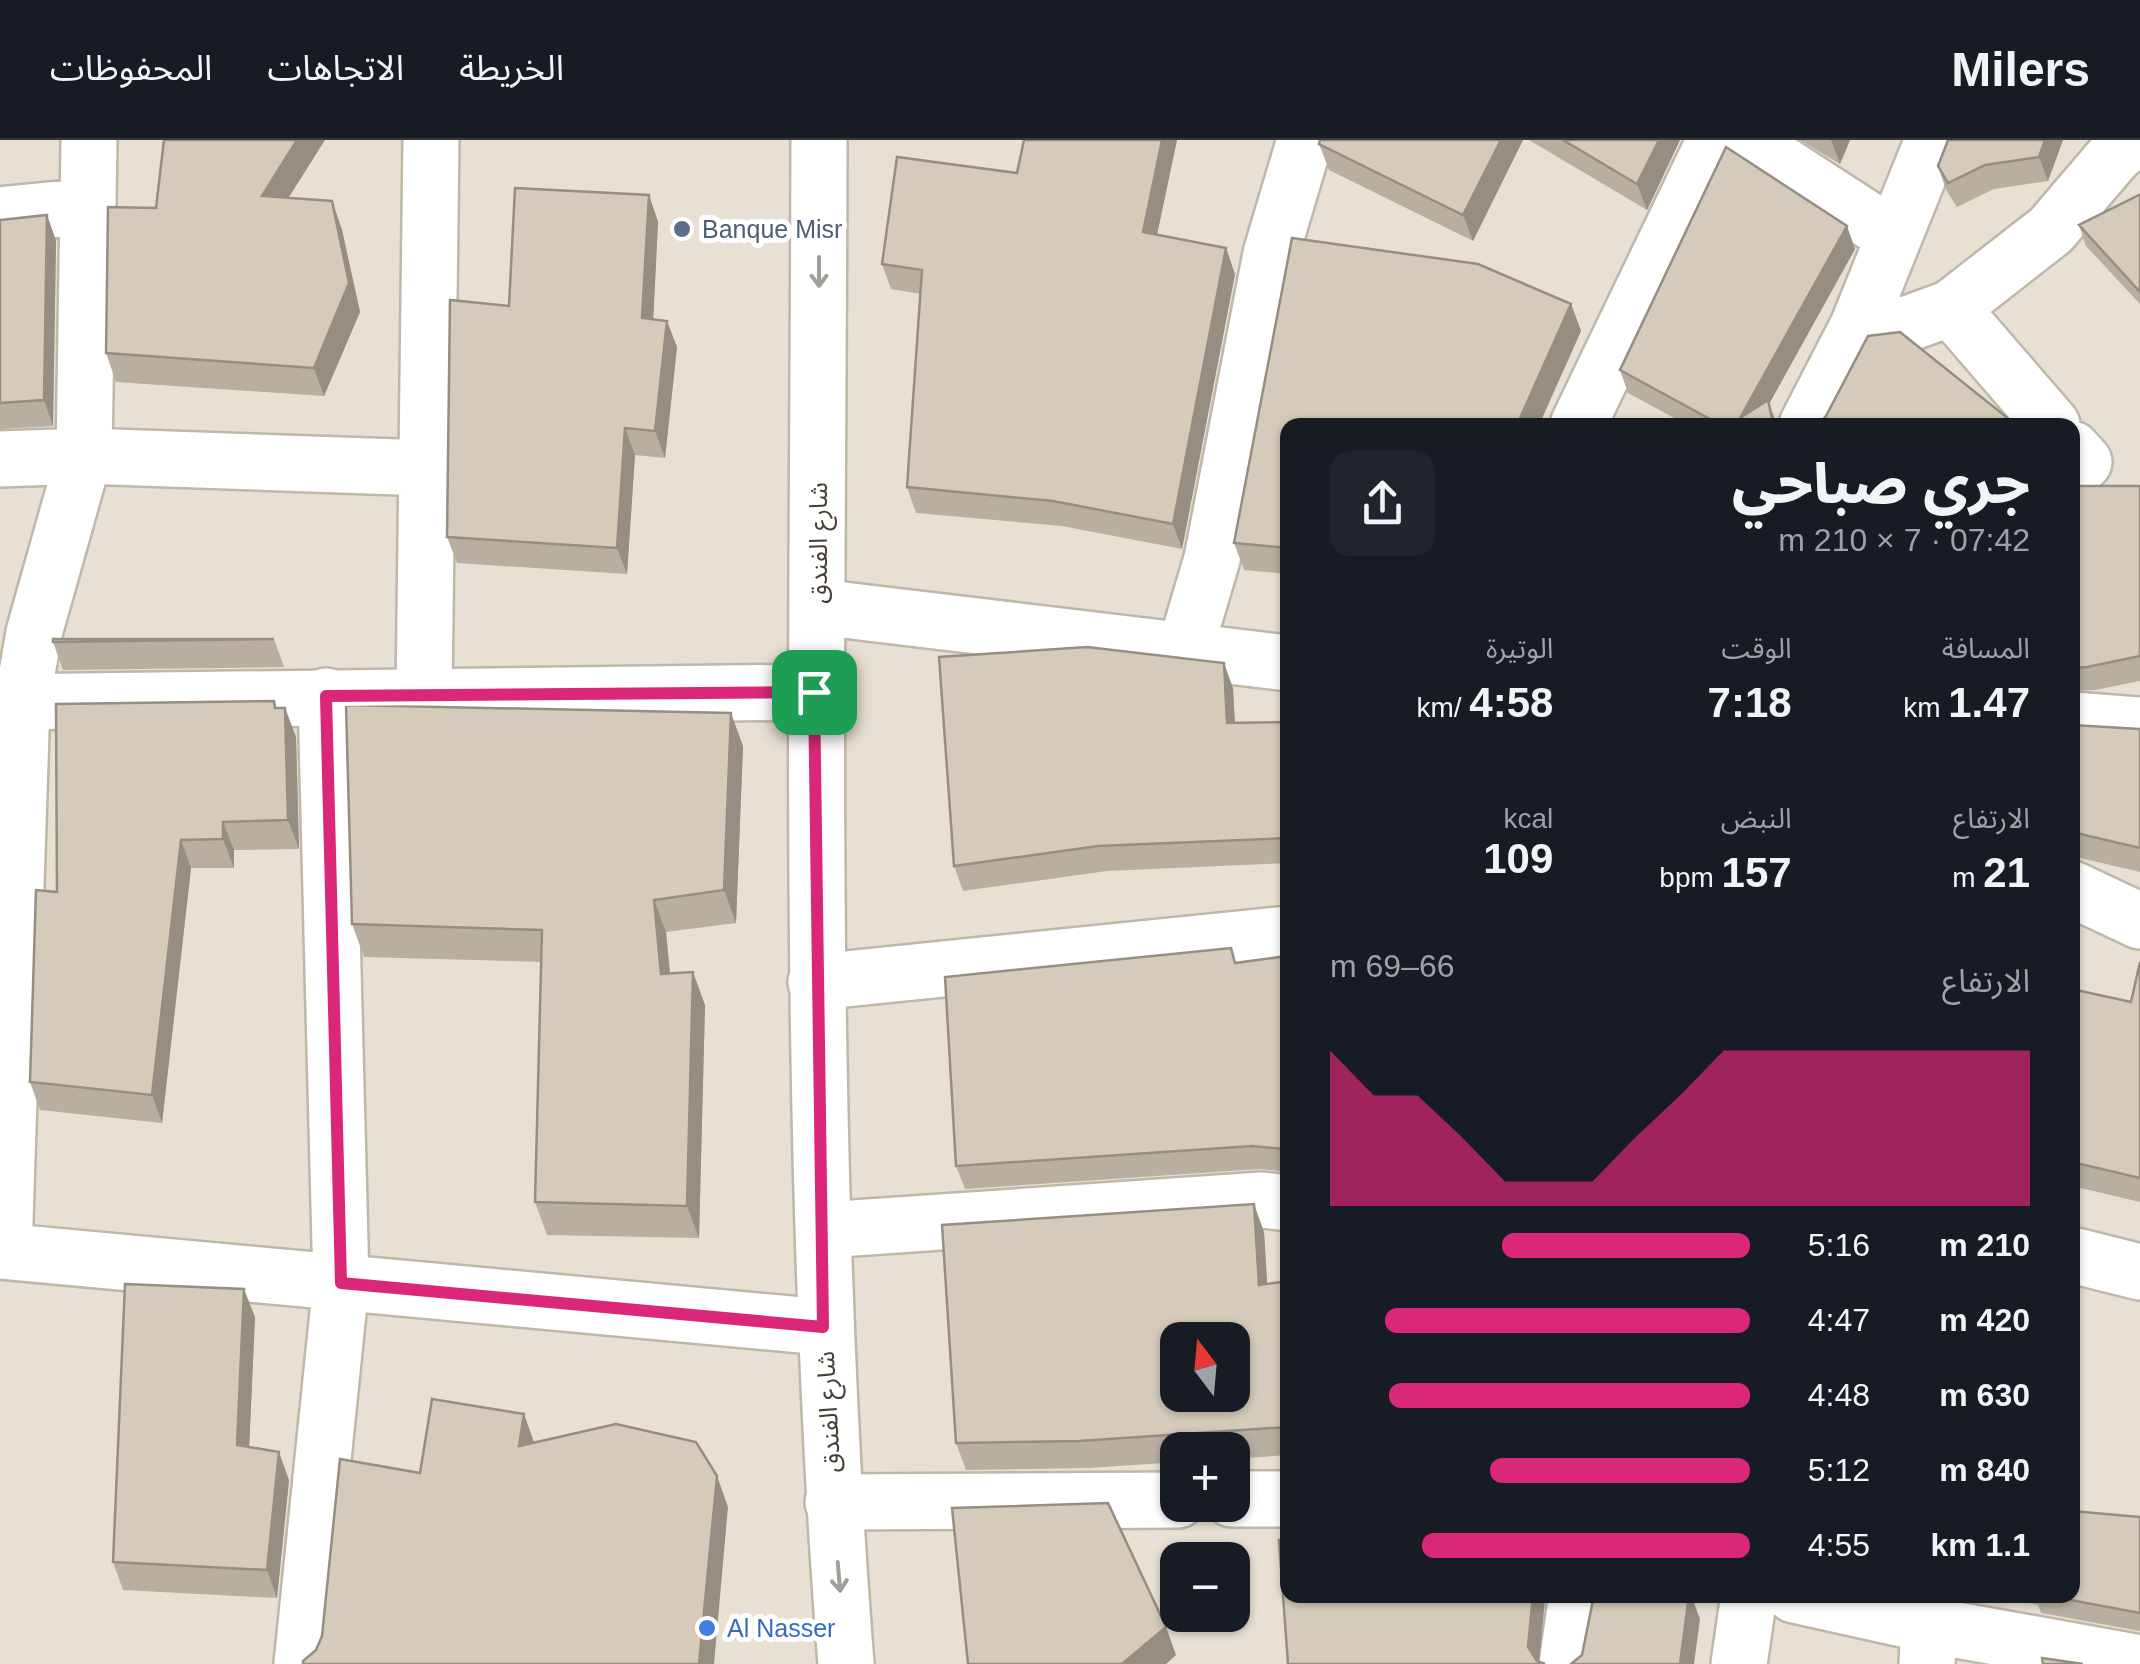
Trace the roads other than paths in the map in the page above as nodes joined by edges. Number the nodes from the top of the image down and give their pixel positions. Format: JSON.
{"nodes":[{"id":1,"x":88,"y":140,"type":"edge"},
{"id":2,"x":432,"y":140,"type":"edge"},
{"id":3,"x":819,"y":140,"type":"edge"},
{"id":4,"x":1305,"y":140,"type":"edge"},
{"id":5,"x":1715,"y":140,"type":"edge"},
{"id":6,"x":1745,"y":140,"type":"edge"},
{"id":7,"x":1933,"y":140,"type":"edge"},
{"id":8,"x":2133,"y":140,"type":"edge"},
{"id":9,"x":88,"y":206,"type":"junction"},
{"id":10,"x":0,"y":214,"type":"edge"},
{"id":11,"x":1893,"y":236,"type":"junction"},
{"id":12,"x":1951,"y":308,"type":"junction"},
{"id":13,"x":1858,"y":326,"type":"junction"},
{"id":14,"x":1581,"y":418,"type":"edge"},
{"id":15,"x":1811,"y":418,"type":"edge"},
{"id":16,"x":2046,"y":418,"type":"edge"},
{"id":17,"x":84,"y":456,"type":"junction"},
{"id":18,"x":0,"y":460,"type":"edge"},
{"id":19,"x":427,"y":468,"type":"junction"},
{"id":20,"x":818,"y":607,"type":"junction"},
{"id":21,"x":1185,"y":650,"type":"junction"},
{"id":22,"x":1280,"y":663,"type":"edge"},
{"id":23,"x":814,"y":692,"type":"junction"},
{"id":24,"x":424,"y":695,"type":"junction"},
{"id":25,"x":326,"y":696,"type":"junction"},
{"id":26,"x":11,"y":702,"type":"edge"},
{"id":27,"x":2080,"y":721,"type":"edge"},
{"id":28,"x":2140,"y":725,"type":"edge"},
{"id":29,"x":2080,"y":893,"type":"edge"},
{"id":30,"x":2140,"y":921,"type":"edge"},
{"id":31,"x":1280,"y":935,"type":"edge"},
{"id":32,"x":816,"y":982,"type":"junction"},
{"id":33,"x":1280,"y":1203,"type":"edge"},
{"id":34,"x":824,"y":1230,"type":"junction"},
{"id":35,"x":2,"y":1251,"type":"edge"},
{"id":36,"x":2080,"y":1257,"type":"edge"},
{"id":37,"x":2140,"y":1272,"type":"edge"},
{"id":38,"x":341,"y":1283,"type":"junction"},
{"id":39,"x":823,"y":1327,"type":"junction"},
{"id":40,"x":1250,"y":1499,"type":"edge"},
{"id":41,"x":1280,"y":1499,"type":"edge"},
{"id":42,"x":1160,"y":1500,"type":"edge"},
{"id":43,"x":834,"y":1502,"type":"junction"},
{"id":44,"x":1576,"y":1603,"type":"edge"},
{"id":45,"x":1748,"y":1603,"type":"edge"},
{"id":46,"x":1816,"y":1603,"type":"edge"},
{"id":47,"x":1928,"y":1644,"type":"edge"},
{"id":48,"x":2140,"y":1663,"type":"edge"},
{"id":49,"x":302,"y":1664,"type":"edge"},
{"id":50,"x":846,"y":1664,"type":"edge"},
{"id":51,"x":1567,"y":1664,"type":"edge"},
{"id":52,"x":1739,"y":1664,"type":"edge"}],
"edges":[{"from":1,"to":9,"type":"street"},
{"from":2,"to":19,"type":"street"},
{"from":3,"to":20,"type":"street","name":"شارع الفندق","one_way":true},
{"from":4,"to":21,"type":"street"},
{"from":5,"to":14,"type":"street"},
{"from":6,"to":11,"type":"street"},
{"from":7,"to":11,"type":"street"},
{"from":8,"to":12,"type":"street"},
{"from":9,"to":10,"type":"street"},
{"from":9,"to":17,"type":"street"},
{"from":11,"to":13,"type":"street"},
{"from":12,"to":13,"type":"street"},
{"from":12,"to":16,"type":"street"},
{"from":13,"to":15,"type":"street"},
{"from":17,"to":18,"type":"street"},
{"from":17,"to":19,"type":"street"},
{"from":17,"to":26,"type":"street"},
{"from":19,"to":24,"type":"street"},
{"from":20,"to":21,"type":"street"},
{"from":20,"to":23,"type":"street","name":"شارع الفندق"},
{"from":21,"to":22,"type":"street"},
{"from":23,"to":24,"type":"street"},
{"from":23,"to":32,"type":"street","name":"شارع الفندق"},
{"from":24,"to":25,"type":"street"},
{"from":25,"to":26,"type":"street"},
{"from":25,"to":38,"type":"street"},
{"from":26,"to":35,"type":"street"},
{"from":27,"to":28,"type":"street"},
{"from":29,"to":30,"type":"street"},
{"from":31,"to":32,"type":"street"},
{"from":32,"to":34,"type":"street","name":"شارع الفندق"},
{"from":33,"to":34,"type":"street"},
{"from":34,"to":39,"type":"street","name":"شارع الفندق"},
{"from":35,"to":38,"type":"street"},
{"from":36,"to":37,"type":"street"},
{"from":38,"to":39,"type":"street"},
{"from":38,"to":49,"type":"street"},
{"from":39,"to":43,"type":"street","name":"شارع الفندق"},
{"from":40,"to":41,"type":"street"},
{"from":42,"to":43,"type":"street"},
{"from":43,"to":50,"type":"street","name":"شارع الفندق","one_way":true},
{"from":44,"to":51,"type":"street"},
{"from":45,"to":52,"type":"street"},
{"from":46,"to":47,"type":"street"},
{"from":47,"to":48,"type":"street"}]}
